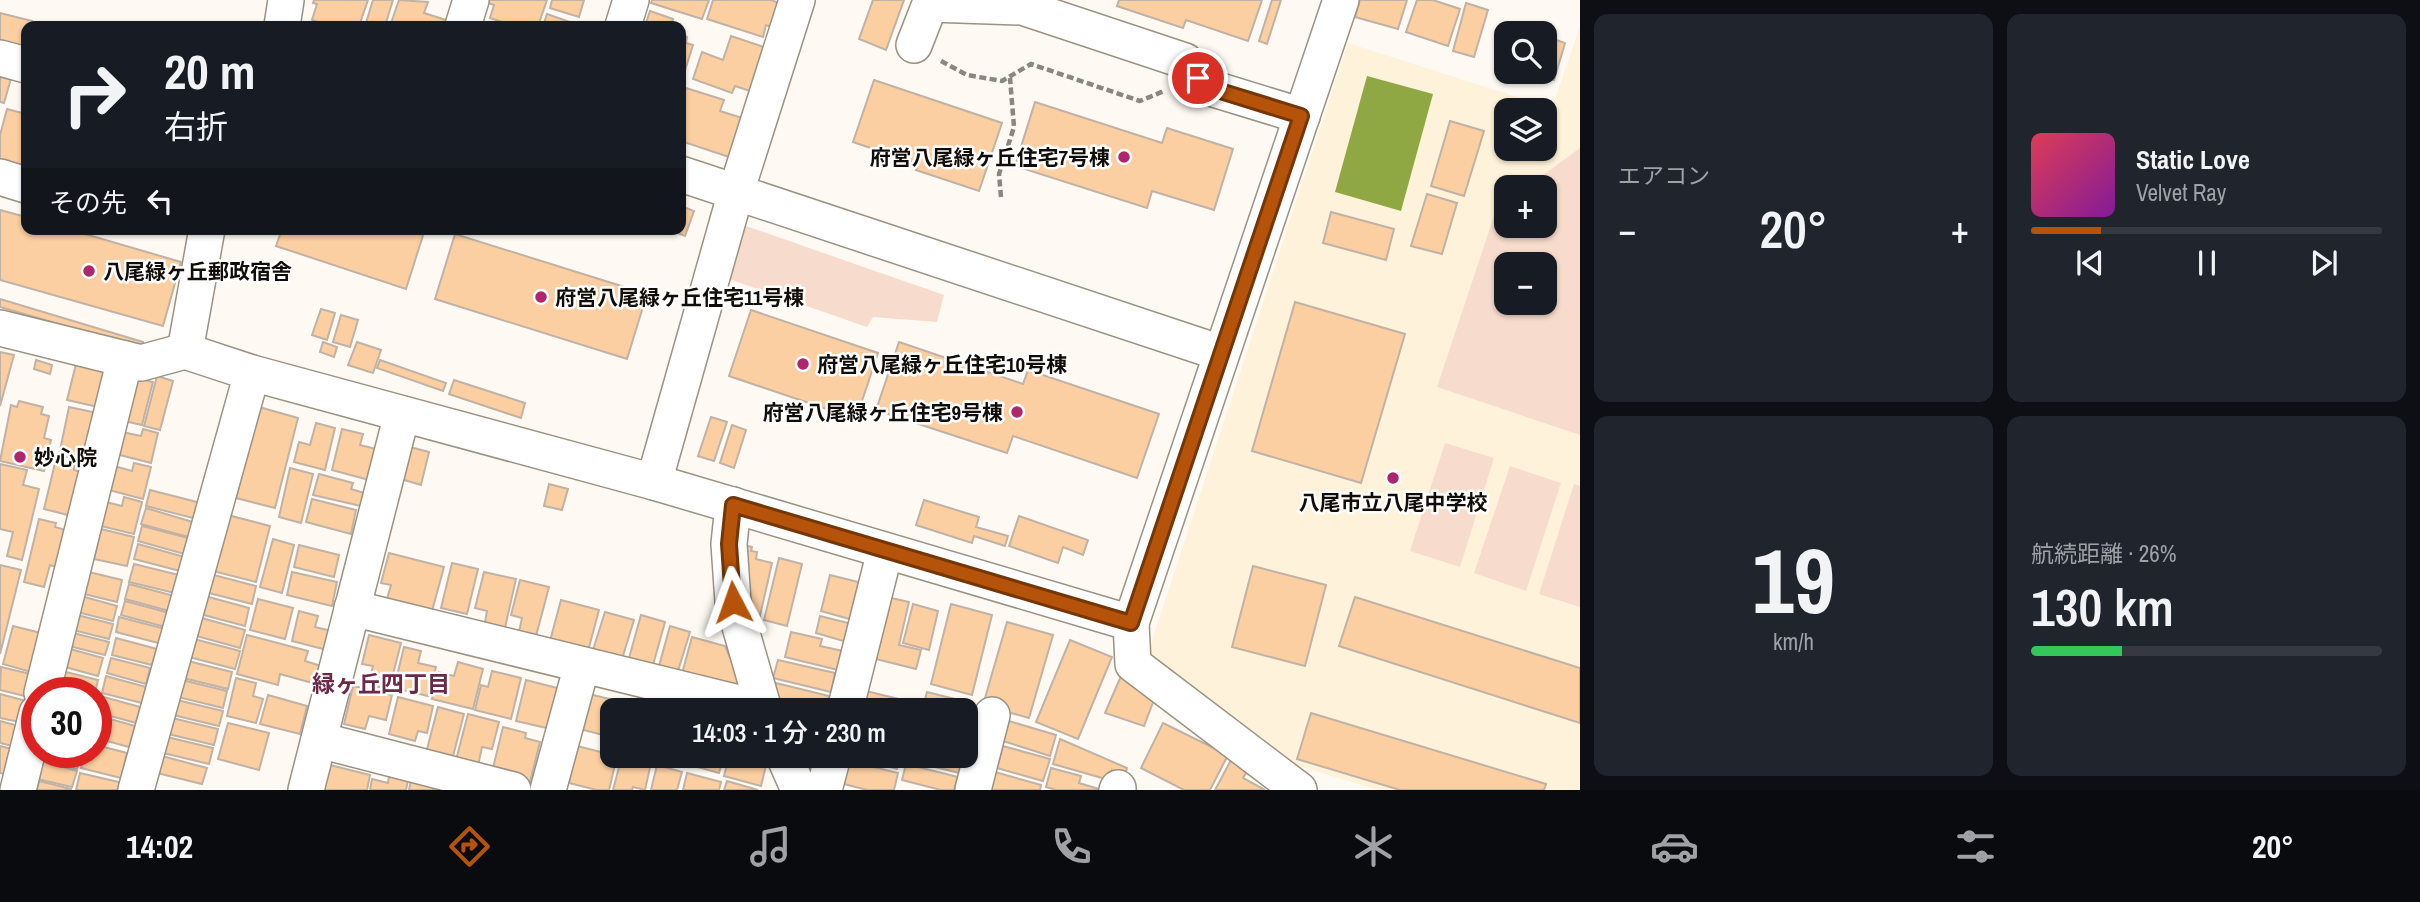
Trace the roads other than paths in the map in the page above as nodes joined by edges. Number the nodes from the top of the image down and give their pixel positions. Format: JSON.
{"nodes":[{"id":1,"x":286,"y":0,"type":"edge"},
{"id":2,"x":471,"y":0,"type":"edge"},
{"id":3,"x":631,"y":0,"type":"edge"},
{"id":4,"x":797,"y":0,"type":"edge"},
{"id":5,"x":1341,"y":0,"type":"edge"},
{"id":6,"x":283,"y":21,"type":"edge"},
{"id":7,"x":465,"y":21,"type":"edge"},
{"id":8,"x":625,"y":21,"type":"edge"},
{"id":9,"x":914,"y":45,"type":"road end"},
{"id":10,"x":0,"y":58,"type":"edge"},
{"id":11,"x":21,"y":64,"type":"edge"},
{"id":12,"x":1301,"y":116,"type":"junction"},
{"id":13,"x":686,"y":176,"type":"edge"},
{"id":14,"x":0,"y":177,"type":"edge"},
{"id":15,"x":21,"y":183,"type":"edge"},
{"id":16,"x":736,"y":192,"type":"junction"},
{"id":17,"x":198,"y":235,"type":"edge"},
{"id":18,"x":0,"y":328,"type":"edge"},
{"id":19,"x":186,"y":351,"type":"junction"},
{"id":20,"x":1221,"y":353,"type":"junction"},
{"id":21,"x":125,"y":359,"type":"junction"},
{"id":22,"x":252,"y":373,"type":"junction"},
{"id":23,"x":402,"y":414,"type":"junction"},
{"id":24,"x":654,"y":482,"type":"junction"},
{"id":25,"x":733,"y":505,"type":"junction"},
{"id":26,"x":886,"y":551,"type":"junction"},
{"id":27,"x":352,"y":608,"type":"junction"},
{"id":28,"x":1131,"y":623,"type":"junction"},
{"id":29,"x":582,"y":665,"type":"junction"},
{"id":30,"x":46,"y":677,"type":"edge"},
{"id":31,"x":715,"y":698,"type":"edge"},
{"id":32,"x":761,"y":698,"type":"edge"},
{"id":33,"x":848,"y":698,"type":"edge"},
{"id":34,"x":992,"y":715,"type":"dead end"},
{"id":35,"x":319,"y":740,"type":"junction"},
{"id":36,"x":23,"y":768,"type":"edge"},
{"id":37,"x":789,"y":768,"type":"edge"},
{"id":38,"x":830,"y":768,"type":"edge"},
{"id":39,"x":18,"y":790,"type":"edge"},
{"id":40,"x":136,"y":790,"type":"edge"},
{"id":41,"x":306,"y":790,"type":"edge"},
{"id":42,"x":513,"y":790,"type":"edge"},
{"id":43,"x":548,"y":790,"type":"edge"},
{"id":44,"x":799,"y":790,"type":"edge"},
{"id":45,"x":824,"y":790,"type":"edge"},
{"id":46,"x":973,"y":790,"type":"edge"},
{"id":47,"x":1299,"y":790,"type":"edge"}],
"edges":[{"from":1,"to":6,"type":"street"},
{"from":2,"to":7,"type":"street"},
{"from":3,"to":8,"type":"street"},
{"from":4,"to":16,"type":"street"},
{"from":5,"to":12,"type":"street"},
{"from":9,"to":12,"type":"street"},
{"from":10,"to":11,"type":"street"},
{"from":12,"to":20,"type":"street"},
{"from":13,"to":16,"type":"street"},
{"from":14,"to":15,"type":"street"},
{"from":16,"to":20,"type":"street"},
{"from":16,"to":24,"type":"street"},
{"from":17,"to":19,"type":"street"},
{"from":18,"to":21,"type":"street"},
{"from":19,"to":21,"type":"street"},
{"from":19,"to":22,"type":"street"},
{"from":20,"to":28,"type":"street"},
{"from":21,"to":30,"type":"street"},
{"from":22,"to":23,"type":"street"},
{"from":22,"to":40,"type":"street"},
{"from":23,"to":24,"type":"street"},
{"from":23,"to":27,"type":"street"},
{"from":24,"to":25,"type":"street"},
{"from":25,"to":26,"type":"street"},
{"from":25,"to":32,"type":"street"},
{"from":26,"to":28,"type":"street"},
{"from":26,"to":33,"type":"street"},
{"from":27,"to":29,"type":"street"},
{"from":27,"to":35,"type":"street"},
{"from":28,"to":47,"type":"street"},
{"from":29,"to":31,"type":"street"},
{"from":29,"to":43,"type":"street"},
{"from":34,"to":46,"type":"street"},
{"from":35,"to":41,"type":"street"},
{"from":35,"to":42,"type":"street"},
{"from":36,"to":39,"type":"street"},
{"from":37,"to":44,"type":"street"},
{"from":38,"to":45,"type":"street"}]}
